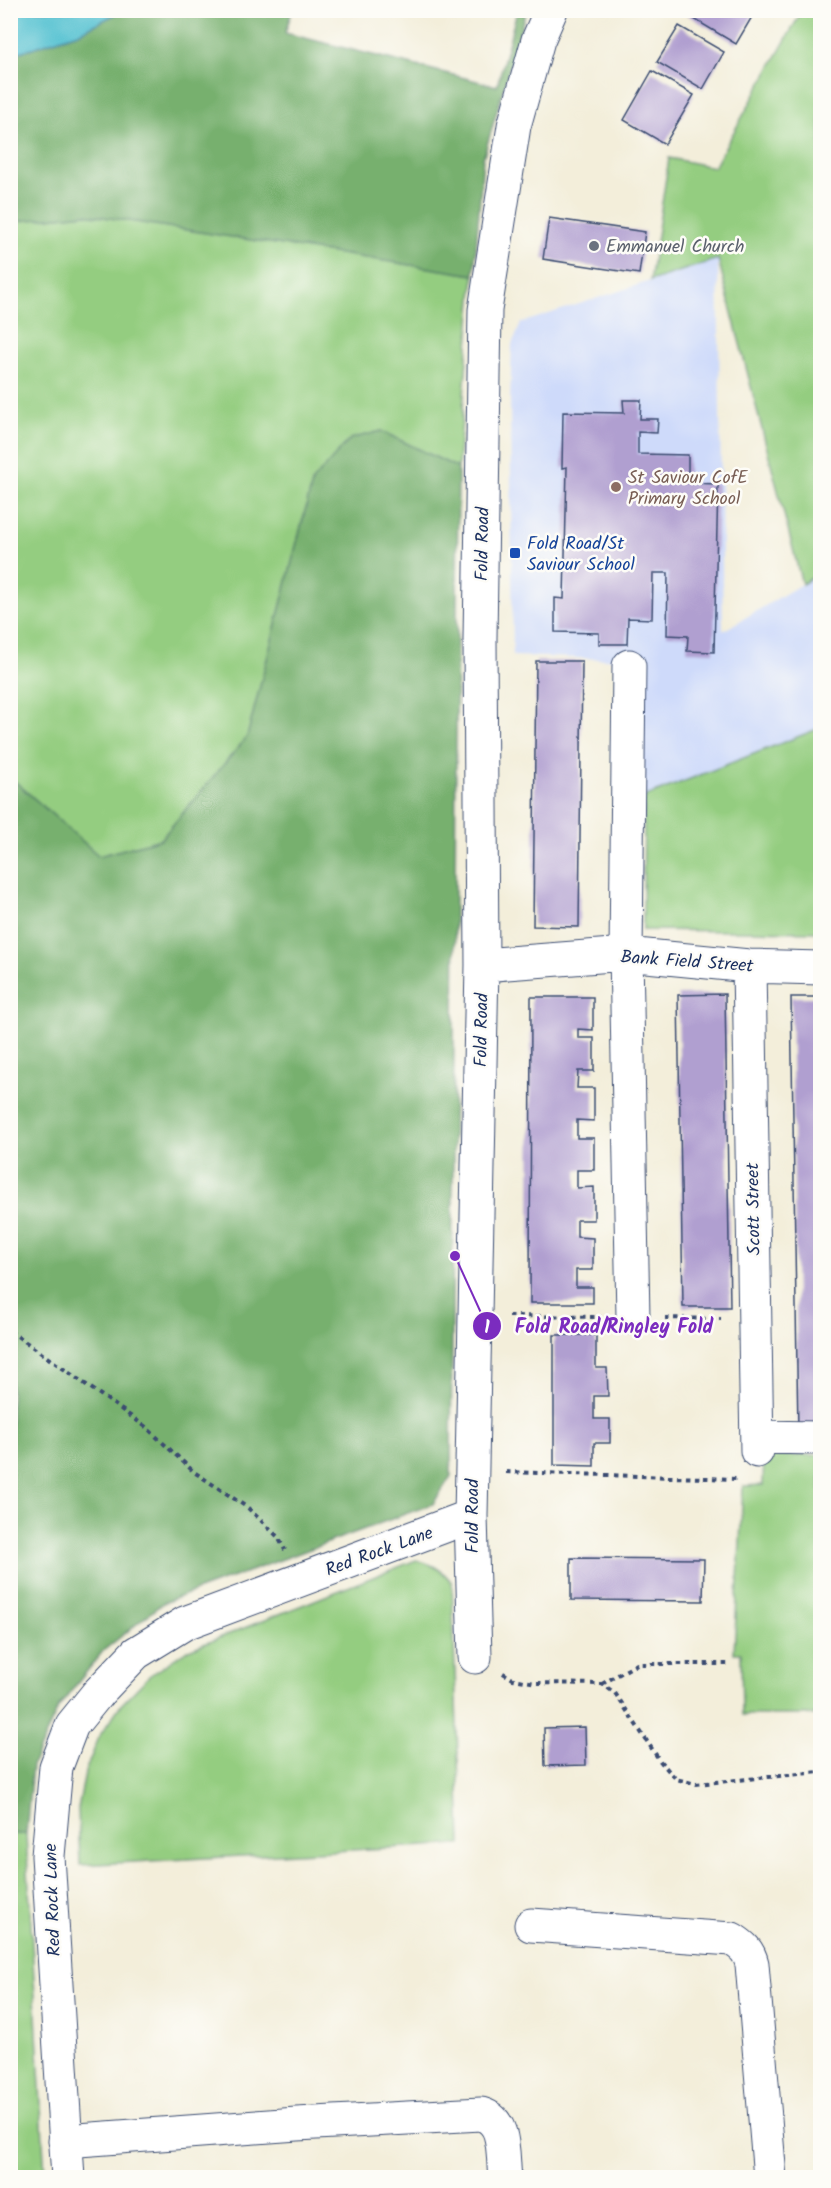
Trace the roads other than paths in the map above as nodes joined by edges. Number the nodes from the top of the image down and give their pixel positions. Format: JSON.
{"nodes":[{"id":1,"x":551,"y":10,"type":"edge"},
{"id":2,"x":628,"y":666,"type":"dead end"},
{"id":3,"x":626,"y":954,"type":"junction"},
{"id":4,"x":482,"y":964,"type":"junction"},
{"id":5,"x":749,"y":966,"type":"junction"},
{"id":6,"x":820,"y":968,"type":"edge"},
{"id":7,"x":633,"y":1318,"type":"dead end"},
{"id":8,"x":820,"y":1438,"type":"edge"},
{"id":9,"x":471,"y":1516,"type":"junction"},
{"id":10,"x":475,"y":1658,"type":"road end"},
{"id":11,"x":531,"y":1925,"type":"dead end"},
{"id":12,"x":66,"y":2141,"type":"junction"},
{"id":13,"x":68,"y":2178,"type":"edge"},
{"id":14,"x":505,"y":2178,"type":"edge"},
{"id":15,"x":770,"y":2178,"type":"edge"}],
"edges":[{"from":1,"to":4,"type":"street","name":"Fold Road"},
{"from":2,"to":3,"type":"street"},
{"from":3,"to":4,"type":"street","name":"Bank Field Street"},
{"from":3,"to":5,"type":"street","name":"Bank Field Street"},
{"from":3,"to":7,"type":"street"},
{"from":4,"to":9,"type":"street","name":"Fold Road"},
{"from":5,"to":6,"type":"street","name":"Bank Field Street"},
{"from":5,"to":8,"type":"street","name":"Scott Street"},
{"from":9,"to":10,"type":"street","name":"Fold Road"},
{"from":9,"to":12,"type":"street","name":"Red Rock Lane"},
{"from":11,"to":15,"type":"street"},
{"from":12,"to":13,"type":"street","name":"Red Rock Lane"},
{"from":12,"to":14,"type":"street"}]}
